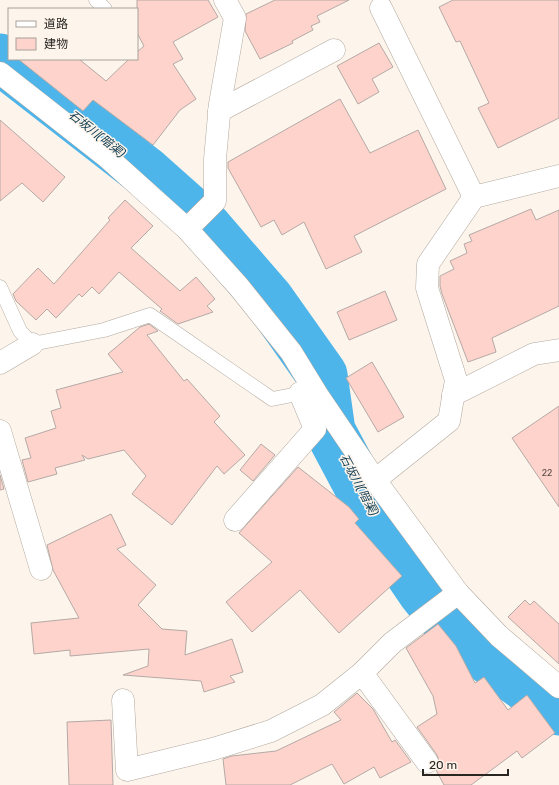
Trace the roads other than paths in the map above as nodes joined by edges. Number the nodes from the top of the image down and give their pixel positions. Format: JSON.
{"nodes":[{"id":1,"x":96,"y":0,"type":"edge"},
{"id":2,"x":225,"y":0,"type":"edge"},
{"id":3,"x":104,"y":8,"type":"edge"},
{"id":4,"x":381,"y":8,"type":"dead end"},
{"id":5,"x":334,"y":50,"type":"dead end"},
{"id":6,"x":0,"y":74,"type":"edge"},
{"id":7,"x":219,"y":111,"type":"junction"},
{"id":8,"x":559,"y":176,"type":"edge"},
{"id":9,"x":474,"y":196,"type":"junction"},
{"id":10,"x":187,"y":229,"type":"junction"},
{"id":11,"x":0,"y":287,"type":"edge"},
{"id":12,"x":32,"y":344,"type":"junction"},
{"id":13,"x":559,"y":350,"type":"edge"},
{"id":14,"x":0,"y":363,"type":"edge"},
{"id":15,"x":311,"y":393,"type":"junction"},
{"id":16,"x":454,"y":395,"type":"junction"},
{"id":17,"x":0,"y":431,"type":"edge"},
{"id":18,"x":375,"y":480,"type":"junction"},
{"id":19,"x":235,"y":520,"type":"dead end"},
{"id":20,"x":41,"y":569,"type":"dead end"},
{"id":21,"x":458,"y":593,"type":"junction"},
{"id":22,"x":362,"y":674,"type":"junction"},
{"id":23,"x":559,"y":687,"type":"edge"},
{"id":24,"x":123,"y":700,"type":"dead end"},
{"id":25,"x":427,"y":762,"type":"dead end"}],
"edges":[{"from":1,"to":3,"type":"lane"},
{"from":2,"to":7,"type":"street"},
{"from":4,"to":9,"type":"street"},
{"from":5,"to":7,"type":"street"},
{"from":6,"to":10,"type":"street"},
{"from":7,"to":10,"type":"street"},
{"from":8,"to":9,"type":"street"},
{"from":9,"to":16,"type":"street"},
{"from":10,"to":15,"type":"street"},
{"from":11,"to":12,"type":"lane"},
{"from":12,"to":14,"type":"street"},
{"from":12,"to":15,"type":"lane"},
{"from":13,"to":16,"type":"street"},
{"from":15,"to":18,"type":"street"},
{"from":15,"to":19,"type":"street"},
{"from":16,"to":18,"type":"street"},
{"from":17,"to":20,"type":"street"},
{"from":18,"to":21,"type":"street"},
{"from":21,"to":22,"type":"street"},
{"from":21,"to":23,"type":"street"},
{"from":22,"to":24,"type":"street"},
{"from":22,"to":25,"type":"street"}]}
